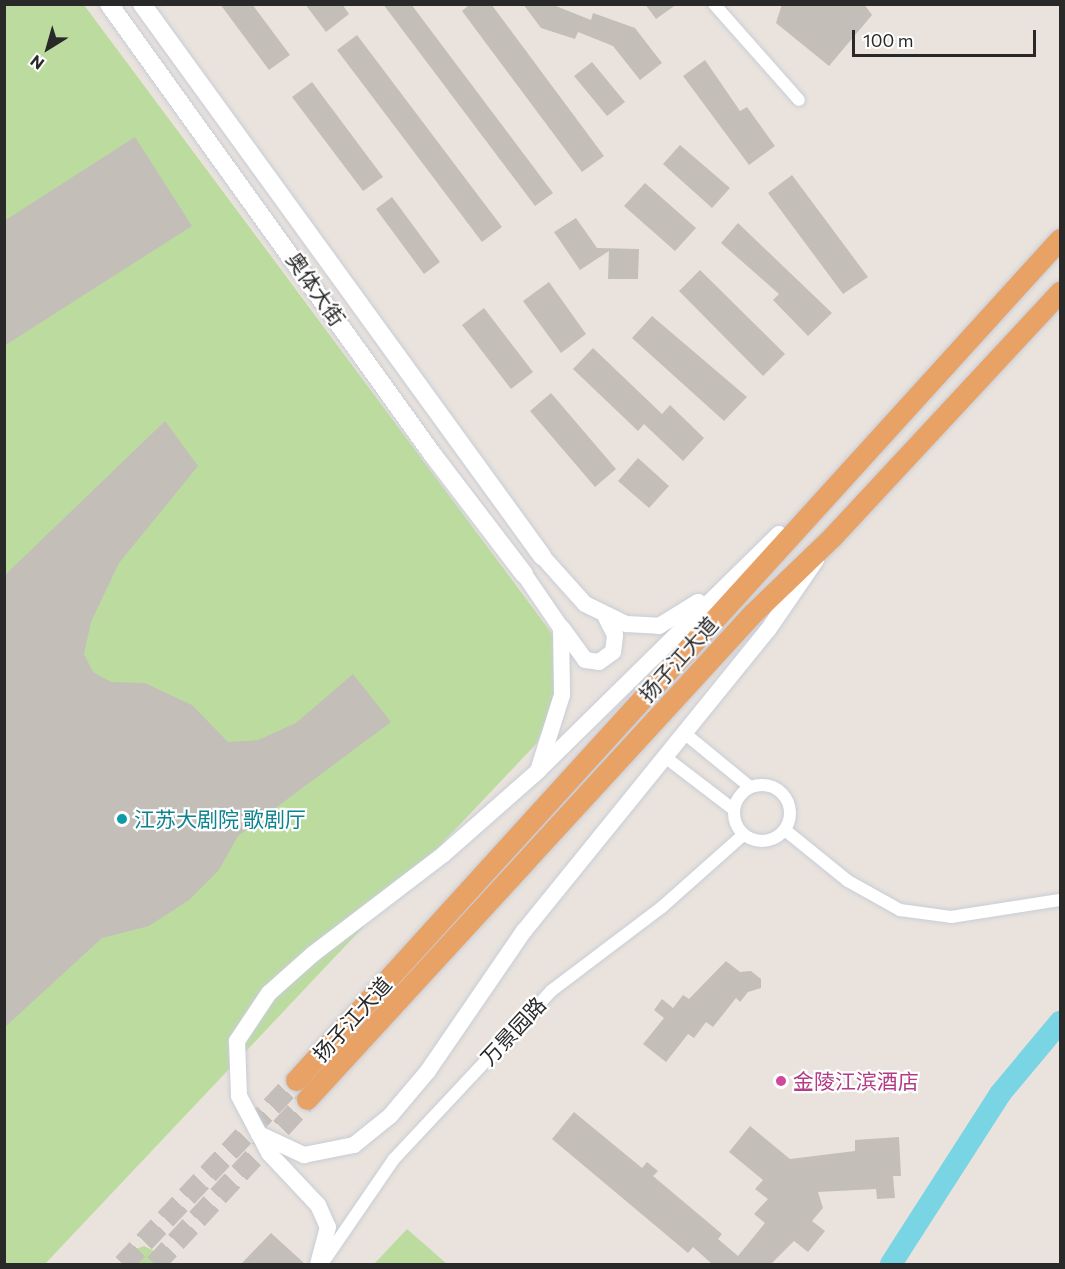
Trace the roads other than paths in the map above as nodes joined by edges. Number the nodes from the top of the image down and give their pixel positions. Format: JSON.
{"nodes":[{"id":1,"x":109,"y":4,"type":"edge"},
{"id":2,"x":142,"y":4,"type":"edge"},
{"id":3,"x":714,"y":4,"type":"edge"},
{"id":4,"x":799,"y":100,"type":"dead end"},
{"id":5,"x":1060,"y":239,"type":"edge"},
{"id":6,"x":1060,"y":292,"type":"edge"},
{"id":7,"x":897,"y":418,"type":"junction"},
{"id":8,"x":832,"y":537,"type":"junction"},
{"id":9,"x":543,"y":556,"type":"joint"},
{"id":10,"x":752,"y":561,"type":"junction"},
{"id":11,"x":524,"y":573,"type":"joint"},
{"id":12,"x":606,"y":618,"type":"junction"},
{"id":13,"x":561,"y":628,"type":"junction"},
{"id":14,"x":683,"y":732,"type":"junction"},
{"id":15,"x":665,"y":757,"type":"junction"},
{"id":16,"x":538,"y":771,"type":"junction"},
{"id":17,"x":750,"y":788,"type":"junction"},
{"id":18,"x":733,"y":809,"type":"junction"},
{"id":19,"x":785,"y":830,"type":"junction"},
{"id":20,"x":743,"y":835,"type":"junction"},
{"id":21,"x":1060,"y":900,"type":"edge"},
{"id":22,"x":296,"y":1080,"type":"tunnel mouth"},
{"id":23,"x":307,"y":1100,"type":"tunnel mouth"},
{"id":24,"x":259,"y":1134,"type":"junction"},
{"id":25,"x":320,"y":1264,"type":"edge"}],
"edges":[{"from":1,"to":11,"type":"main road","name":"奥体大街"},
{"from":2,"to":9,"type":"main road","name":"奥体大街"},
{"from":3,"to":4,"type":"street"},
{"from":5,"to":7,"type":"highway","name":"扬子江大道"},
{"from":6,"to":8,"type":"highway","name":"扬子江大道"},
{"from":7,"to":10,"type":"street"},
{"from":7,"to":22,"type":"highway","name":"扬子江大道"},
{"from":8,"to":14,"type":"street"},
{"from":8,"to":23,"type":"highway","name":"扬子江大道"},
{"from":9,"to":12,"type":"street"},
{"from":10,"to":12,"type":"street"},
{"from":10,"to":16,"type":"street"},
{"from":11,"to":13,"type":"street"},
{"from":12,"to":13,"type":"street"},
{"from":13,"to":16,"type":"street"},
{"from":14,"to":15,"type":"street"},
{"from":14,"to":17,"type":"street"},
{"from":15,"to":18,"type":"street"},
{"from":15,"to":24,"type":"street"},
{"from":16,"to":24,"type":"street"},
{"from":17,"to":18,"type":"street"},
{"from":17,"to":19,"type":"street"},
{"from":18,"to":20,"type":"street"},
{"from":19,"to":20,"type":"street"},
{"from":19,"to":21,"type":"street"},
{"from":20,"to":25,"type":"street","name":"万景园路"},
{"from":24,"to":25,"type":"street"}]}
